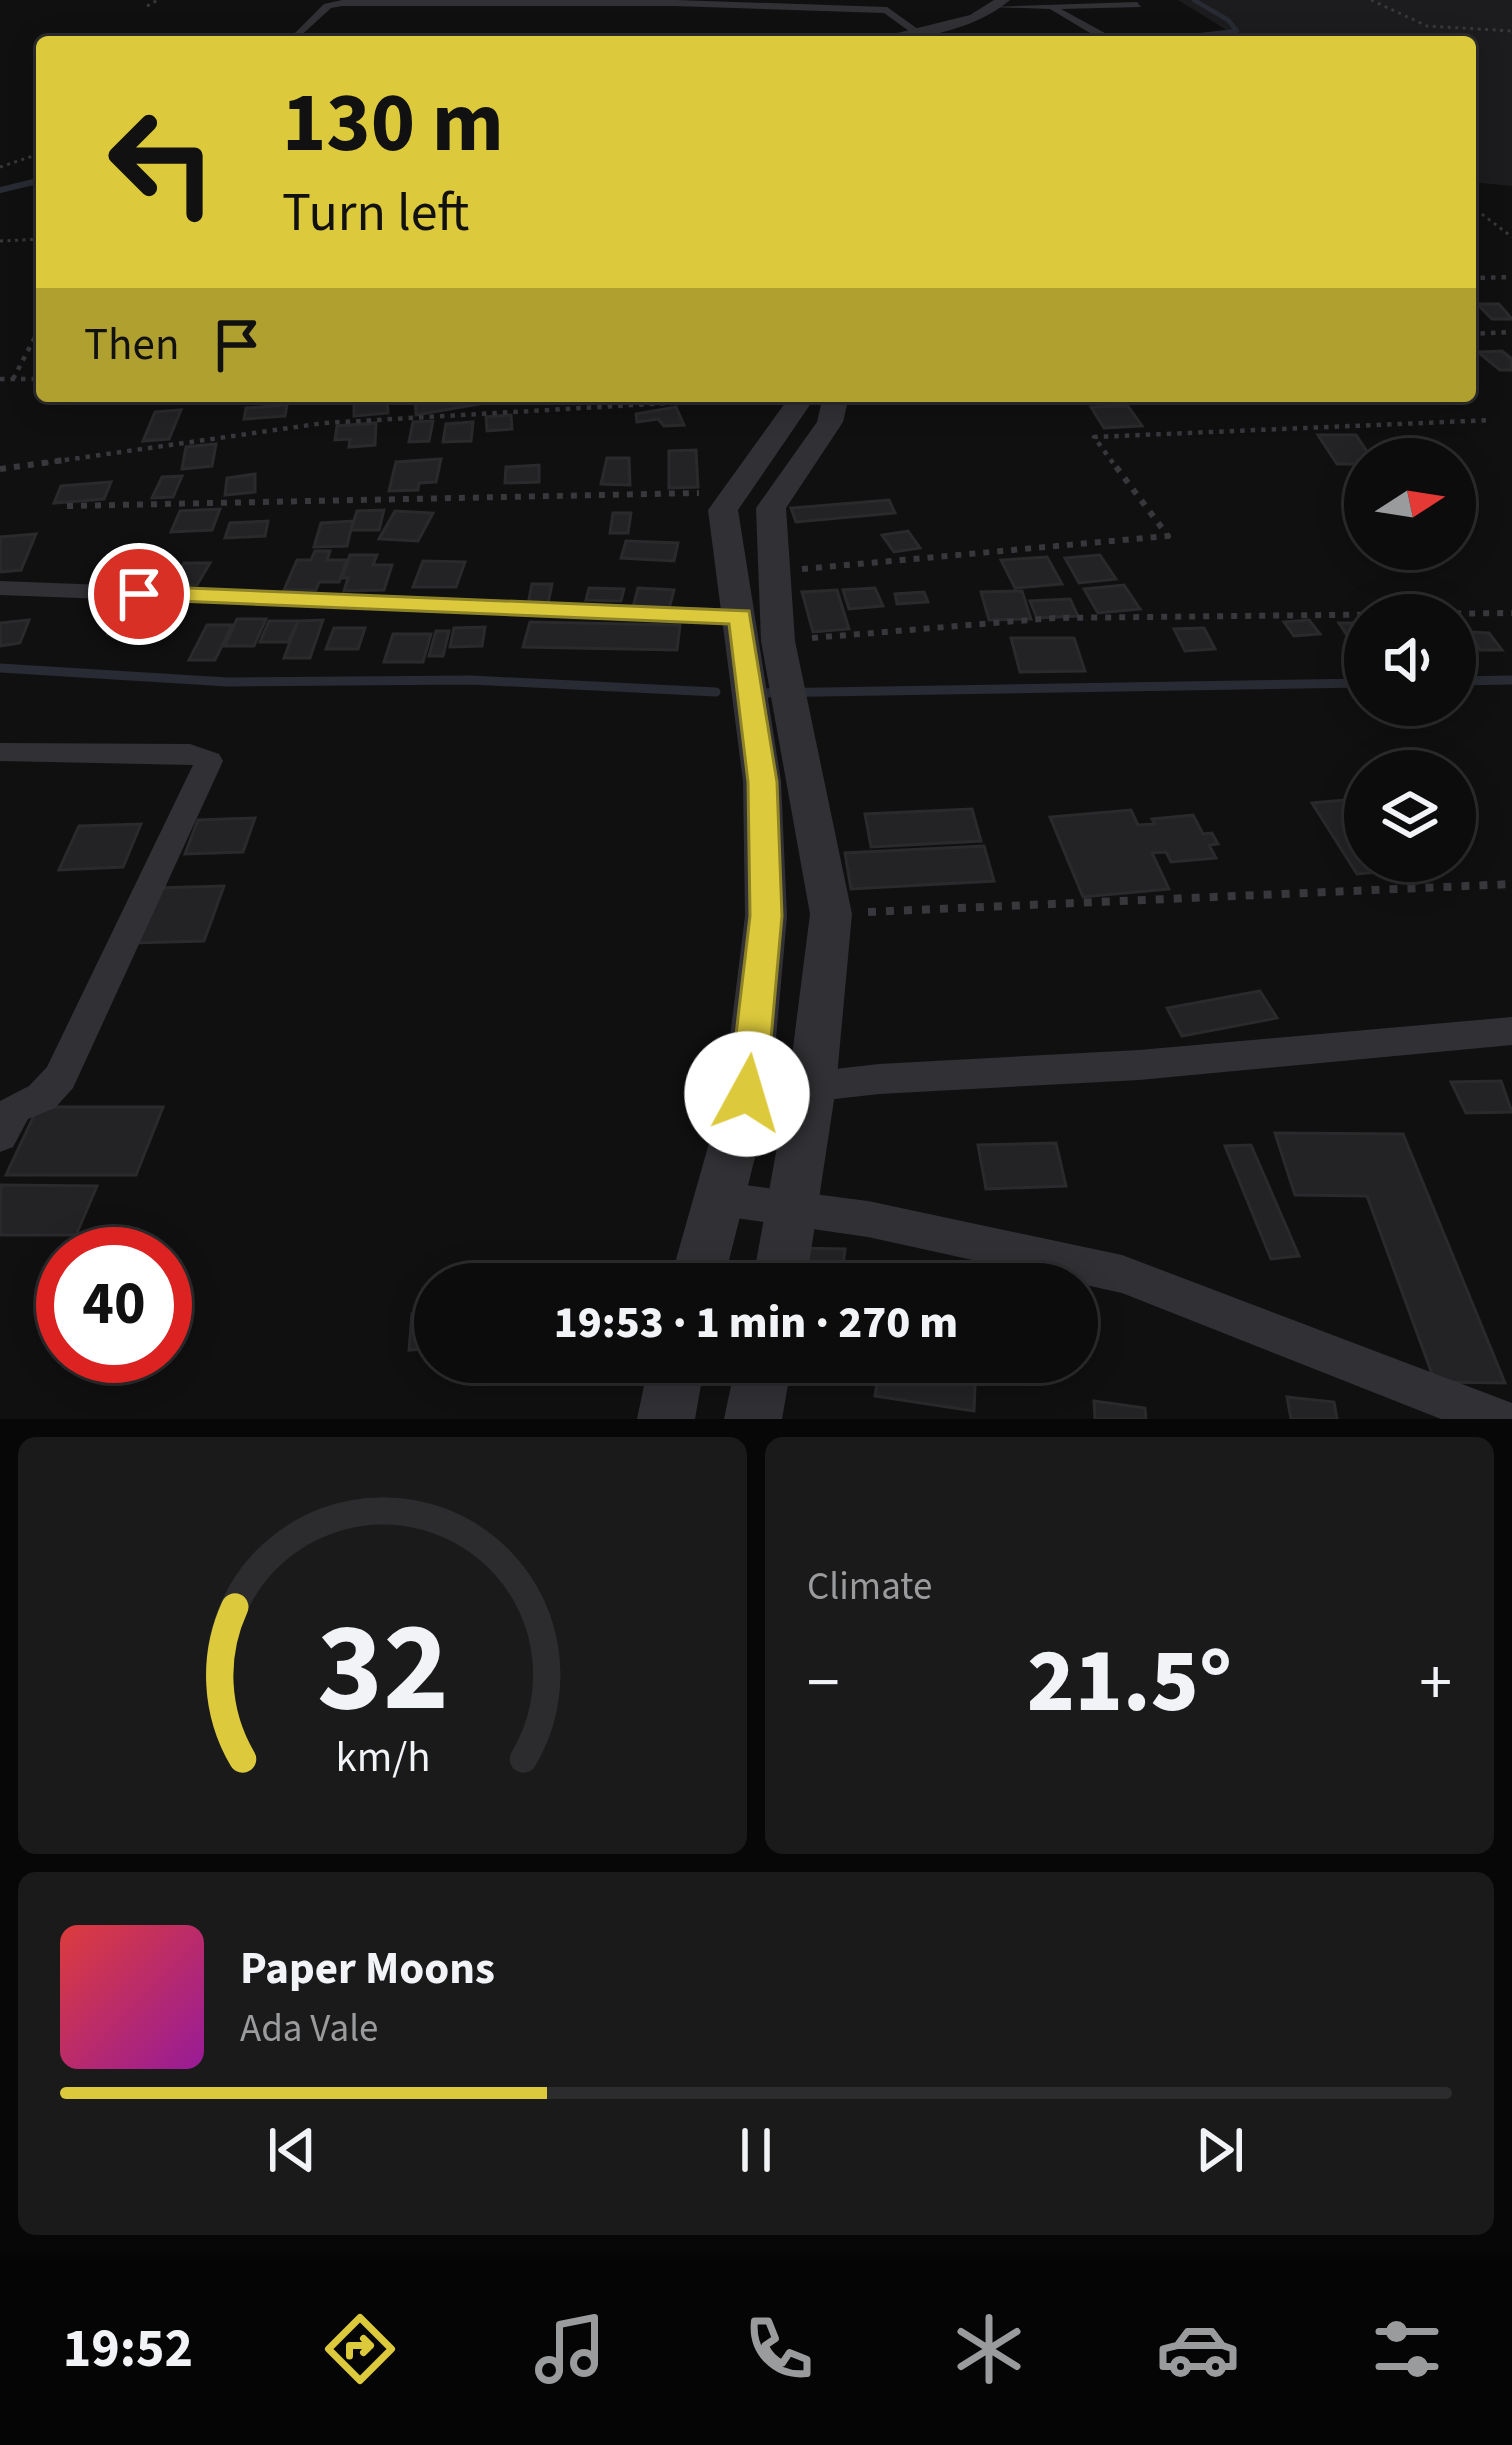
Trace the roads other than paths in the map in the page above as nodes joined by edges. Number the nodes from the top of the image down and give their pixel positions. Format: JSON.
{"nodes":[{"id":1,"x":668,"y":2,"type":"edge"},
{"id":2,"x":999,"y":4,"type":"edge"},
{"id":3,"x":1137,"y":5,"type":"dead end"},
{"id":4,"x":1051,"y":8,"type":"junction"},
{"id":5,"x":917,"y":32,"type":"junction"},
{"id":6,"x":294,"y":36,"type":"edge"},
{"id":7,"x":897,"y":36,"type":"edge"},
{"id":8,"x":1103,"y":36,"type":"edge"},
{"id":9,"x":798,"y":402,"type":"edge"},
{"id":10,"x":835,"y":402,"type":"edge"},
{"id":11,"x":0,"y":588,"type":"edge"},
{"id":12,"x":740,"y":616,"type":"junction"},
{"id":13,"x":0,"y":752,"type":"edge"},
{"id":14,"x":1512,"y":1031,"type":"edge"},
{"id":15,"x":812,"y":1087,"type":"junction"},
{"id":16,"x":747,"y":1094,"type":"junction"},
{"id":17,"x":0,"y":1136,"type":"edge"},
{"id":18,"x":722,"y":1199,"type":"junction"},
{"id":19,"x":793,"y":1209,"type":"junction"},
{"id":20,"x":702,"y":1263,"type":"edge"},
{"id":21,"x":783,"y":1263,"type":"edge"},
{"id":22,"x":673,"y":1383,"type":"edge"},
{"id":23,"x":760,"y":1383,"type":"edge"},
{"id":24,"x":666,"y":1419,"type":"edge"},
{"id":25,"x":753,"y":1419,"type":"edge"},
{"id":26,"x":1497,"y":1419,"type":"edge"}],
"edges":[{"from":1,"to":5,"type":"street"},
{"from":1,"to":6,"type":"street"},
{"from":2,"to":4,"type":"street"},
{"from":2,"to":5,"type":"street"},
{"from":3,"to":4,"type":"street"},
{"from":4,"to":8,"type":"street"},
{"from":5,"to":7,"type":"street"},
{"from":9,"to":12,"type":"street"},
{"from":10,"to":15,"type":"street"},
{"from":11,"to":12,"type":"street"},
{"from":12,"to":16,"type":"street"},
{"from":13,"to":17,"type":"street"},
{"from":14,"to":15,"type":"street"},
{"from":15,"to":16,"type":"street"},
{"from":15,"to":19,"type":"street"},
{"from":16,"to":18,"type":"street"},
{"from":18,"to":19,"type":"street"},
{"from":18,"to":20,"type":"street"},
{"from":19,"to":21,"type":"street"},
{"from":19,"to":26,"type":"street"},
{"from":22,"to":24,"type":"street"},
{"from":23,"to":25,"type":"street"}]}
